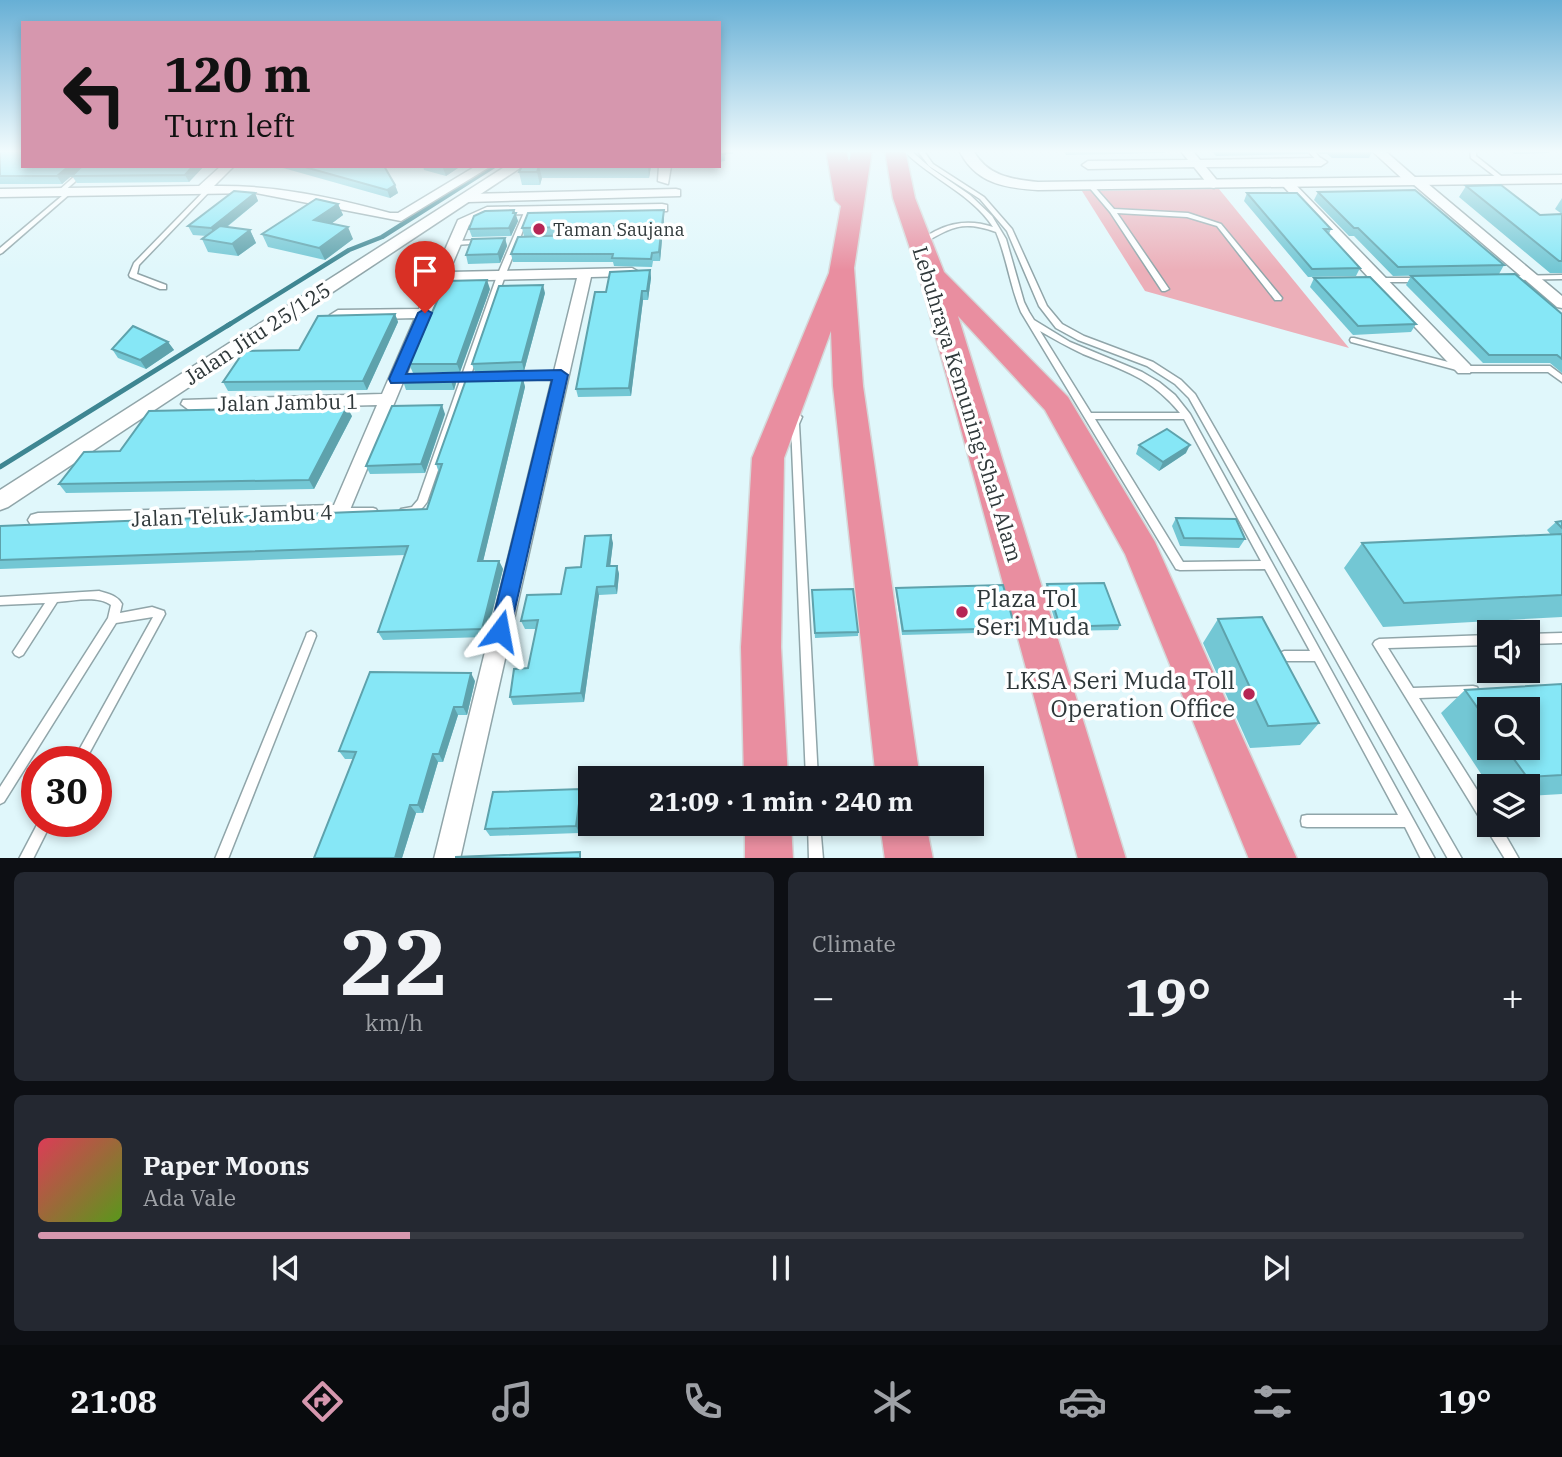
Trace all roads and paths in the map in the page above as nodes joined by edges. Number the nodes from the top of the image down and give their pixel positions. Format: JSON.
{"nodes":[{"id":1,"x":202,"y":190,"type":"edge"},
{"id":2,"x":205,"y":190,"type":"edge"},
{"id":3,"x":256,"y":190,"type":"edge"},
{"id":4,"x":448,"y":190,"type":"edge"},
{"id":5,"x":480,"y":190,"type":"edge"},
{"id":6,"x":844,"y":190,"type":"edge"},
{"id":7,"x":854,"y":190,"type":"edge"},
{"id":8,"x":904,"y":190,"type":"edge"},
{"id":9,"x":959,"y":190,"type":"edge"},
{"id":10,"x":970,"y":190,"type":"edge"},
{"id":11,"x":1094,"y":190,"type":"edge"},
{"id":12,"x":1293,"y":190,"type":"edge"},
{"id":13,"x":1426,"y":190,"type":"edge"},
{"id":14,"x":65,"y":192,"type":"junction"},
{"id":15,"x":0,"y":193,"type":"edge"},
{"id":16,"x":676,"y":193,"type":"dead end"},
{"id":17,"x":468,"y":198,"type":"junction"},
{"id":18,"x":509,"y":204,"type":"junction"},
{"id":19,"x":662,"y":208,"type":"edge"},
{"id":20,"x":528,"y":210,"type":"junction"},
{"id":21,"x":1112,"y":211,"type":"junction"},
{"id":22,"x":849,"y":219,"type":"junction"},
{"id":23,"x":999,"y":232,"type":"junction"},
{"id":24,"x":516,"y":240,"type":"junction"},
{"id":25,"x":529,"y":240,"type":"edge"},
{"id":26,"x":492,"y":241,"type":"edge"},
{"id":27,"x":504,"y":241,"type":"edge"},
{"id":28,"x":455,"y":243,"type":"junction"},
{"id":29,"x":0,"y":252,"type":"edge"},
{"id":30,"x":926,"y":259,"type":"junction"},
{"id":31,"x":649,"y":272,"type":"edge"},
{"id":32,"x":585,"y":274,"type":"junction"},
{"id":33,"x":501,"y":276,"type":"junction"},
{"id":34,"x":440,"y":277,"type":"junction"},
{"id":35,"x":1562,"y":277,"type":"edge"},
{"id":36,"x":1503,"y":278,"type":"edge"},
{"id":37,"x":1531,"y":278,"type":"junction"},
{"id":38,"x":1435,"y":279,"type":"edge"},
{"id":39,"x":1374,"y":280,"type":"junction"},
{"id":40,"x":842,"y":283,"type":"junction"},
{"id":41,"x":163,"y":287,"type":"dead end"},
{"id":42,"x":1165,"y":289,"type":"dead end"},
{"id":43,"x":1279,"y":298,"type":"dead end"},
{"id":44,"x":1562,"y":304,"type":"edge"},
{"id":45,"x":425,"y":313,"type":"junction"},
{"id":46,"x":338,"y":316,"type":"edge"},
{"id":47,"x":1030,"y":320,"type":"junction"},
{"id":48,"x":1354,"y":340,"type":"dead end"},
{"id":49,"x":1464,"y":369,"type":"junction"},
{"id":50,"x":813,"y":374,"type":"dead end"},
{"id":51,"x":561,"y":375,"type":"junction"},
{"id":52,"x":466,"y":377,"type":"junction"},
{"id":53,"x":480,"y":377,"type":"edge"},
{"id":54,"x":493,"y":377,"type":"edge"},
{"id":55,"x":453,"y":378,"type":"edge"},
{"id":56,"x":1562,"y":379,"type":"edge"},
{"id":57,"x":388,"y":400,"type":"junction"},
{"id":58,"x":189,"y":404,"type":"dead end"},
{"id":59,"x":800,"y":412,"type":"dead end"},
{"id":60,"x":1088,"y":416,"type":"junction"},
{"id":61,"x":1187,"y":416,"type":"junction"},
{"id":62,"x":1220,"y":480,"type":"junction"},
{"id":63,"x":1242,"y":480,"type":"junction"},
{"id":64,"x":0,"y":502,"type":"edge"},
{"id":65,"x":340,"y":512,"type":"junction"},
{"id":66,"x":386,"y":512,"type":"edge"},
{"id":67,"x":398,"y":512,"type":"edge"},
{"id":68,"x":38,"y":520,"type":"dead end"},
{"id":69,"x":1266,"y":565,"type":"junction"},
{"id":70,"x":54,"y":598,"type":"junction"},
{"id":71,"x":0,"y":601,"type":"edge"},
{"id":72,"x":113,"y":619,"type":"junction"},
{"id":73,"x":311,"y":636,"type":"dead end"},
{"id":74,"x":1562,"y":638,"type":"edge"},
{"id":75,"x":1540,"y":639,"type":"edge"},
{"id":76,"x":1477,"y":640,"type":"edge"},
{"id":77,"x":19,"y":652,"type":"dead end"},
{"id":78,"x":1284,"y":656,"type":"edge"},
{"id":79,"x":1317,"y":656,"type":"junction"},
{"id":80,"x":1479,"y":691,"type":"edge"},
{"id":81,"x":1410,"y":694,"type":"junction"},
{"id":82,"x":87,"y":746,"type":"edge"},
{"id":83,"x":766,"y":766,"type":"edge"},
{"id":84,"x":811,"y":766,"type":"edge"},
{"id":85,"x":896,"y":766,"type":"edge"},
{"id":86,"x":0,"y":798,"type":"edge"},
{"id":87,"x":1477,"y":801,"type":"edge"},
{"id":88,"x":1307,"y":821,"type":"dead end"},
{"id":89,"x":1408,"y":821,"type":"junction"},
{"id":90,"x":768,"y":836,"type":"edge"},
{"id":91,"x":815,"y":836,"type":"edge"},
{"id":92,"x":905,"y":836,"type":"edge"},
{"id":93,"x":37,"y":837,"type":"edge"},
{"id":94,"x":1499,"y":837,"type":"edge"},
{"id":95,"x":26,"y":858,"type":"edge"},
{"id":96,"x":221,"y":858,"type":"edge"},
{"id":97,"x":447,"y":858,"type":"edge"},
{"id":98,"x":769,"y":858,"type":"edge"},
{"id":99,"x":816,"y":858,"type":"edge"},
{"id":100,"x":909,"y":858,"type":"edge"},
{"id":101,"x":1102,"y":858,"type":"edge"},
{"id":102,"x":1273,"y":858,"type":"edge"},
{"id":103,"x":1428,"y":858,"type":"edge"},
{"id":104,"x":1455,"y":858,"type":"edge"},
{"id":105,"x":1512,"y":858,"type":"edge"}],
"edges":[{"from":1,"to":14,"type":"street"},
{"from":2,"to":41,"type":"lane"},
{"from":3,"to":4,"type":"street"},
{"from":5,"to":17,"type":"street","name":"Jalan Jitu 25/125"},
{"from":6,"to":22,"type":"highway"},
{"from":7,"to":22,"type":"highway"},
{"from":8,"to":30,"type":"highway","name":"Lebuhraya Kemuning-Shah Alam"},
{"from":9,"to":23,"type":"lane"},
{"from":10,"to":63,"type":"lane"},
{"from":11,"to":21,"type":"lane"},
{"from":12,"to":39,"type":"street"},
{"from":13,"to":37,"type":"street"},
{"from":14,"to":15,"type":"street"},
{"from":14,"to":29,"type":"lane"},
{"from":16,"to":18,"type":"street"},
{"from":17,"to":18,"type":"street"},
{"from":17,"to":64,"type":"street","name":"Jalan Jitu 25/125"},
{"from":18,"to":20,"type":"street"},
{"from":18,"to":28,"type":"street"},
{"from":19,"to":20,"type":"street"},
{"from":20,"to":24,"type":"lane"},
{"from":21,"to":42,"type":"lane"},
{"from":21,"to":43,"type":"lane"},
{"from":22,"to":40,"type":"highway"},
{"from":23,"to":30,"type":"lane"},
{"from":23,"to":47,"type":"lane"},
{"from":24,"to":25,"type":"lane"},
{"from":24,"to":27,"type":"lane"},
{"from":24,"to":33,"type":"lane"},
{"from":26,"to":28,"type":"lane"},
{"from":28,"to":34,"type":"street"},
{"from":30,"to":101,"type":"highway","name":"Lebuhraya Kemuning-Shah Alam"},
{"from":30,"to":102,"type":"highway"},
{"from":31,"to":32,"type":"street"},
{"from":32,"to":33,"type":"street"},
{"from":32,"to":51,"type":"street"},
{"from":33,"to":34,"type":"street"},
{"from":33,"to":52,"type":"lane"},
{"from":34,"to":45,"type":"street"},
{"from":35,"to":37,"type":"lane"},
{"from":36,"to":37,"type":"lane"},
{"from":37,"to":44,"type":"street"},
{"from":38,"to":39,"type":"lane"},
{"from":39,"to":49,"type":"street"},
{"from":40,"to":50,"type":"lane"},
{"from":40,"to":83,"type":"highway"},
{"from":40,"to":85,"type":"highway"},
{"from":45,"to":46,"type":"street"},
{"from":45,"to":57,"type":"street"},
{"from":47,"to":60,"type":"lane"},
{"from":47,"to":61,"type":"lane"},
{"from":48,"to":49,"type":"lane"},
{"from":49,"to":56,"type":"lane"},
{"from":51,"to":54,"type":"lane"},
{"from":51,"to":97,"type":"street"},
{"from":52,"to":53,"type":"lane"},
{"from":52,"to":55,"type":"lane"},
{"from":52,"to":67,"type":"lane"},
{"from":57,"to":58,"type":"street","name":"Jalan Jambu 1"},
{"from":57,"to":65,"type":"street"},
{"from":59,"to":84,"type":"lane"},
{"from":60,"to":61,"type":"lane"},
{"from":60,"to":69,"type":"lane"},
{"from":61,"to":62,"type":"lane"},
{"from":62,"to":63,"type":"lane"},
{"from":62,"to":69,"type":"lane"},
{"from":63,"to":104,"type":"lane"},
{"from":65,"to":66,"type":"lane","name":"Jalan Teluk Jambu 4"},
{"from":65,"to":68,"type":"street","name":"Jalan Teluk Jambu 4"},
{"from":69,"to":79,"type":"lane"},
{"from":70,"to":71,"type":"lane"},
{"from":70,"to":72,"type":"lane"},
{"from":70,"to":77,"type":"lane"},
{"from":72,"to":82,"type":"lane"},
{"from":72,"to":86,"type":"lane"},
{"from":73,"to":96,"type":"lane"},
{"from":74,"to":75,"type":"lane"},
{"from":76,"to":81,"type":"lane"},
{"from":78,"to":79,"type":"lane"},
{"from":79,"to":89,"type":"lane"},
{"from":80,"to":81,"type":"lane"},
{"from":81,"to":87,"type":"lane"},
{"from":88,"to":89,"type":"lane"},
{"from":89,"to":103,"type":"lane"},
{"from":90,"to":98,"type":"highway"},
{"from":91,"to":99,"type":"lane"},
{"from":92,"to":100,"type":"highway"},
{"from":93,"to":95,"type":"lane"},
{"from":94,"to":105,"type":"lane"}]}
